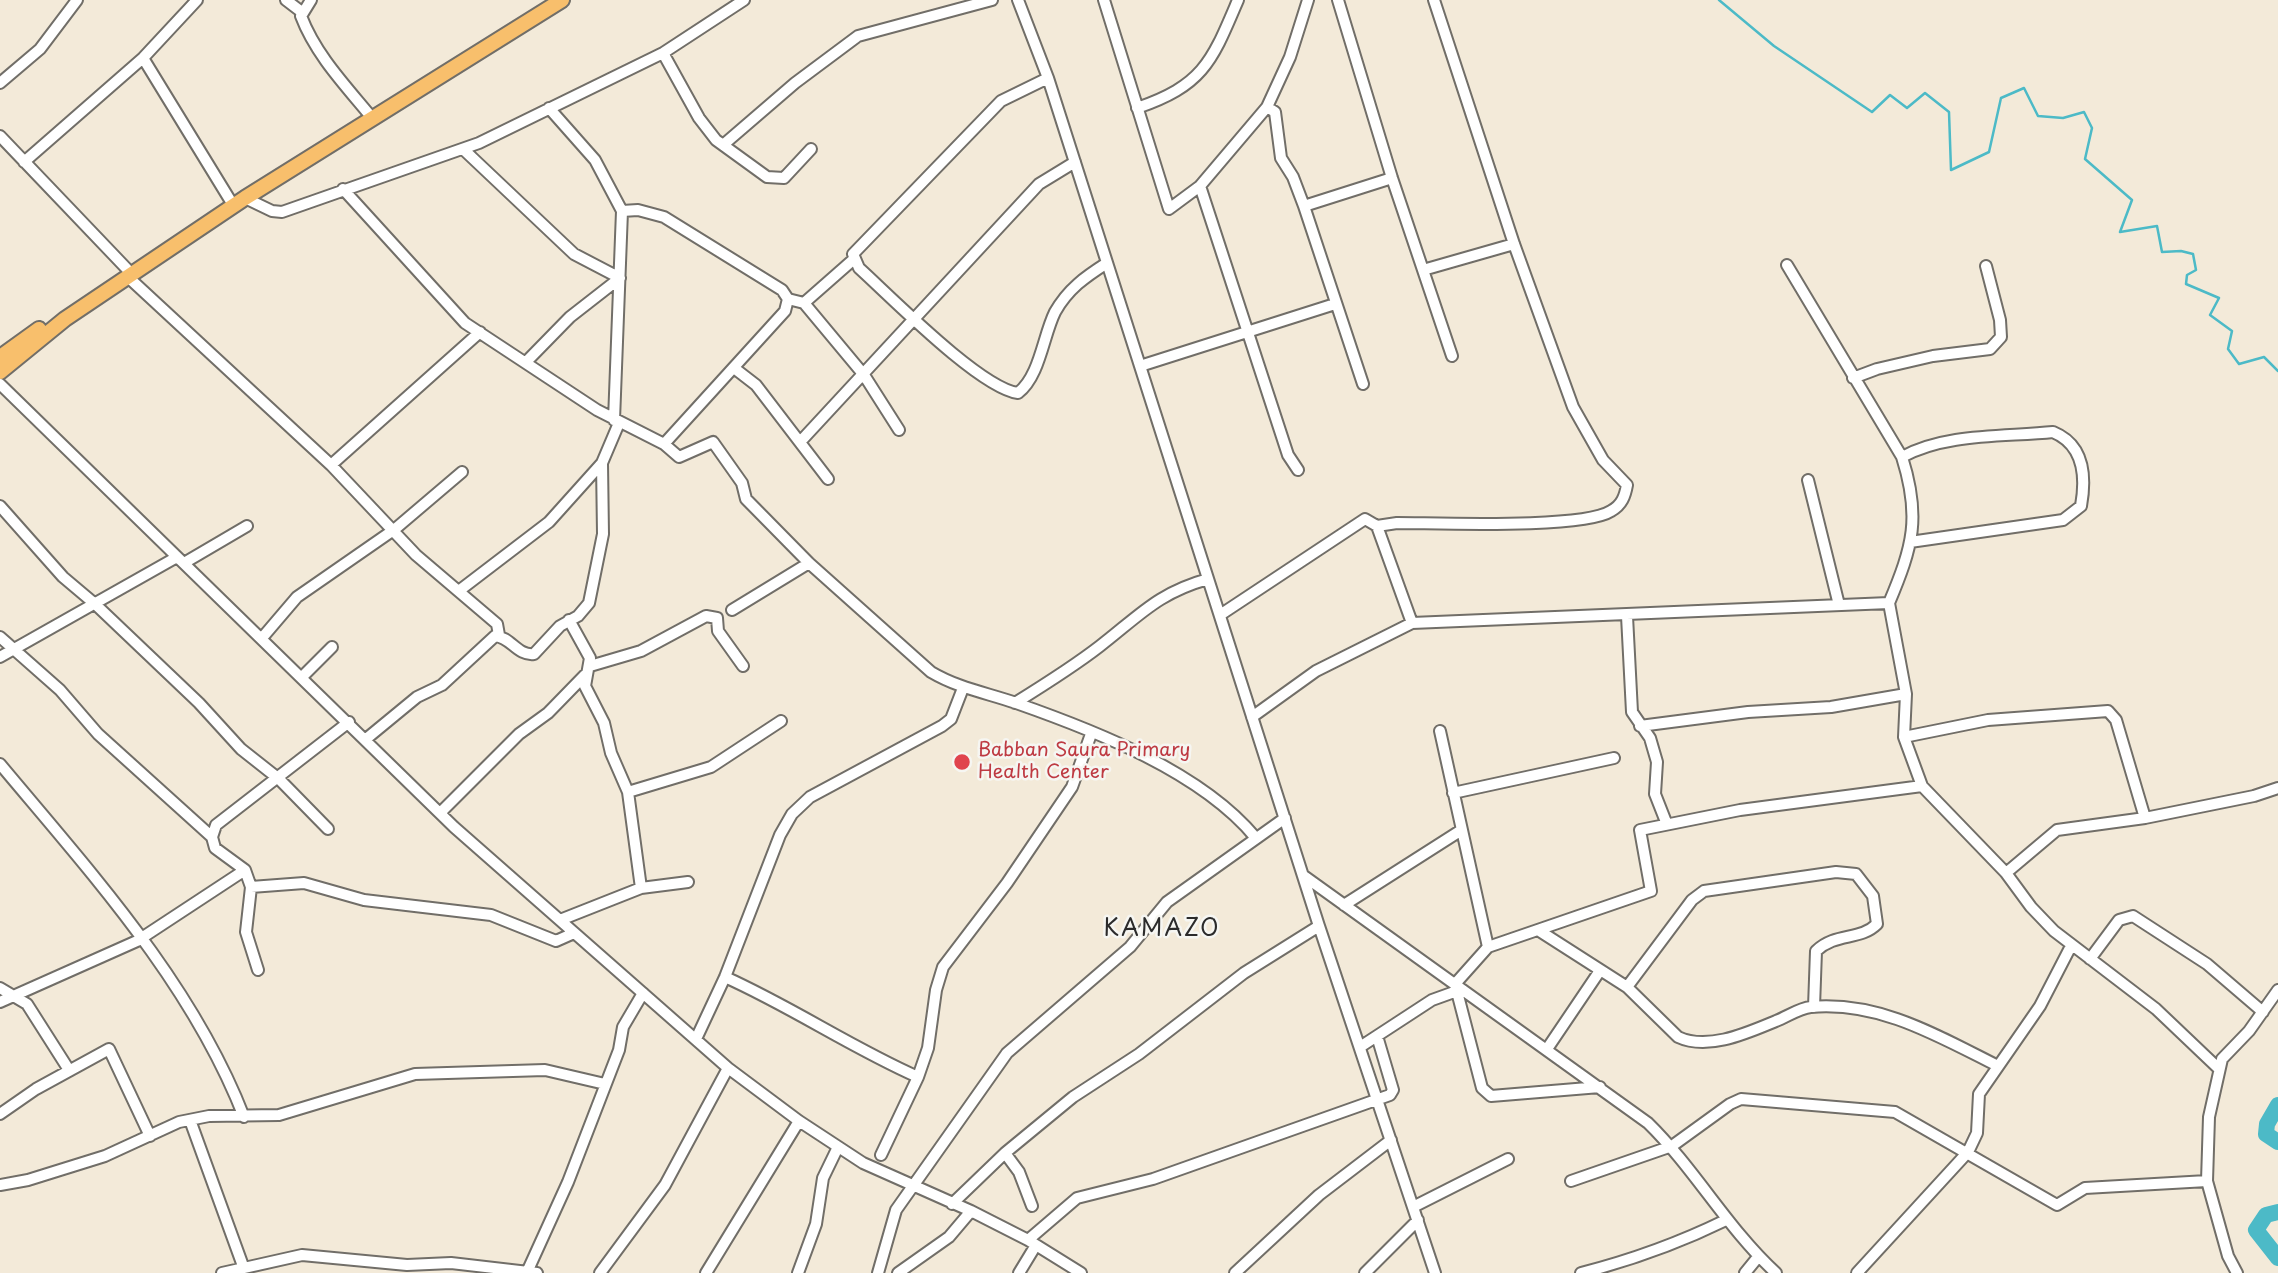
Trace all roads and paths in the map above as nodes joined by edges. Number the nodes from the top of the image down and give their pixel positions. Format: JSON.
{"nodes":[{"id":1,"x":77,"y":0,"type":"edge"},
{"id":2,"x":197,"y":0,"type":"edge"},
{"id":3,"x":286,"y":0,"type":"edge"},
{"id":4,"x":311,"y":0,"type":"edge"},
{"id":5,"x":549,"y":0,"type":"edge"},
{"id":6,"x":562,"y":0,"type":"edge"},
{"id":7,"x":744,"y":0,"type":"edge"},
{"id":8,"x":992,"y":0,"type":"edge"},
{"id":9,"x":1018,"y":0,"type":"edge"},
{"id":10,"x":1104,"y":0,"type":"edge"},
{"id":11,"x":1238,"y":0,"type":"edge"},
{"id":12,"x":1308,"y":0,"type":"edge"},
{"id":13,"x":1338,"y":0,"type":"edge"},
{"id":14,"x":1434,"y":0,"type":"edge"},
{"id":15,"x":303,"y":13,"type":"junction"},
{"id":16,"x":663,"y":53,"type":"junction"},
{"id":17,"x":143,"y":58,"type":"junction"},
{"id":18,"x":1048,"y":78,"type":"junction"},
{"id":19,"x":0,"y":83,"type":"edge"},
{"id":20,"x":396,"y":99,"type":"junction"},
{"id":21,"x":1267,"y":107,"type":"junction"},
{"id":22,"x":549,"y":108,"type":"junction"},
{"id":23,"x":1137,"y":108,"type":"junction"},
{"id":24,"x":368,"y":113,"type":"junction"},
{"id":25,"x":0,"y":136,"type":"edge"},
{"id":26,"x":723,"y":145,"type":"junction"},
{"id":27,"x":463,"y":149,"type":"junction"},
{"id":28,"x":811,"y":149,"type":"dead end"},
{"id":29,"x":24,"y":162,"type":"junction"},
{"id":30,"x":1074,"y":162,"type":"junction"},
{"id":31,"x":1392,"y":178,"type":"junction"},
{"id":32,"x":1200,"y":186,"type":"junction"},
{"id":33,"x":342,"y":190,"type":"junction"},
{"id":34,"x":238,"y":199,"type":"junction"},
{"id":35,"x":1304,"y":206,"type":"junction"},
{"id":36,"x":622,"y":211,"type":"junction"},
{"id":37,"x":1514,"y":244,"type":"junction"},
{"id":38,"x":854,"y":259,"type":"junction"},
{"id":39,"x":1107,"y":263,"type":"junction"},
{"id":40,"x":1787,"y":265,"type":"dead end"},
{"id":41,"x":1986,"y":266,"type":"dead end"},
{"id":42,"x":1423,"y":271,"type":"junction"},
{"id":43,"x":127,"y":273,"type":"junction"},
{"id":44,"x":620,"y":278,"type":"junction"},
{"id":45,"x":788,"y":299,"type":"junction"},
{"id":46,"x":804,"y":303,"type":"junction"},
{"id":47,"x":1335,"y":304,"type":"junction"},
{"id":48,"x":914,"y":318,"type":"junction"},
{"id":49,"x":1247,"y":331,"type":"junction"},
{"id":50,"x":480,"y":332,"type":"junction"},
{"id":51,"x":1452,"y":356,"type":"dead end"},
{"id":52,"x":0,"y":357,"type":"edge"},
{"id":53,"x":526,"y":362,"type":"junction"},
{"id":54,"x":1140,"y":366,"type":"junction"},
{"id":55,"x":734,"y":368,"type":"junction"},
{"id":56,"x":0,"y":372,"type":"edge"},
{"id":57,"x":864,"y":375,"type":"junction"},
{"id":58,"x":1853,"y":378,"type":"junction"},
{"id":59,"x":0,"y":384,"type":"edge"},
{"id":60,"x":1363,"y":384,"type":"dead end"},
{"id":61,"x":616,"y":421,"type":"junction"},
{"id":62,"x":899,"y":430,"type":"dead end"},
{"id":63,"x":800,"y":442,"type":"junction"},
{"id":64,"x":664,"y":444,"type":"junction"},
{"id":65,"x":1902,"y":457,"type":"junction"},
{"id":66,"x":602,"y":463,"type":"junction"},
{"id":67,"x":331,"y":465,"type":"junction"},
{"id":68,"x":1298,"y":470,"type":"dead end"},
{"id":69,"x":462,"y":472,"type":"dead end"},
{"id":70,"x":828,"y":479,"type":"dead end"},
{"id":71,"x":1808,"y":480,"type":"dead end"},
{"id":72,"x":0,"y":506,"type":"edge"},
{"id":73,"x":247,"y":526,"type":"dead end"},
{"id":74,"x":1377,"y":526,"type":"junction"},
{"id":75,"x":395,"y":529,"type":"junction"},
{"id":76,"x":1910,"y":542,"type":"junction"},
{"id":77,"x":180,"y":560,"type":"junction"},
{"id":78,"x":809,"y":563,"type":"junction"},
{"id":79,"x":1208,"y":579,"type":"junction"},
{"id":80,"x":460,"y":590,"type":"junction"},
{"id":81,"x":1889,"y":603,"type":"junction"},
{"id":82,"x":95,"y":604,"type":"junction"},
{"id":83,"x":1839,"y":605,"type":"junction"},
{"id":84,"x":732,"y":610,"type":"dead end"},
{"id":85,"x":1220,"y":615,"type":"junction"},
{"id":86,"x":1627,"y":616,"type":"junction"},
{"id":87,"x":569,"y":620,"type":"junction"},
{"id":88,"x":1412,"y":623,"type":"junction"},
{"id":89,"x":499,"y":635,"type":"junction"},
{"id":90,"x":0,"y":637,"type":"edge"},
{"id":91,"x":262,"y":638,"type":"junction"},
{"id":92,"x":332,"y":647,"type":"dead end"},
{"id":93,"x":12,"y":649,"type":"junction"},
{"id":94,"x":0,"y":657,"type":"edge"},
{"id":95,"x":743,"y":666,"type":"dead end"},
{"id":96,"x":587,"y":671,"type":"junction"},
{"id":97,"x":302,"y":677,"type":"junction"},
{"id":98,"x":962,"y":688,"type":"junction"},
{"id":99,"x":1906,"y":694,"type":"junction"},
{"id":100,"x":1015,"y":703,"type":"junction"},
{"id":101,"x":1252,"y":717,"type":"junction"},
{"id":102,"x":780,"y":721,"type":"dead end"},
{"id":103,"x":349,"y":722,"type":"junction"},
{"id":104,"x":1640,"y":726,"type":"junction"},
{"id":105,"x":1440,"y":731,"type":"dead end"},
{"id":106,"x":1091,"y":734,"type":"junction"},
{"id":107,"x":1904,"y":737,"type":"junction"},
{"id":108,"x":366,"y":739,"type":"junction"},
{"id":109,"x":1614,"y":758,"type":"dead end"},
{"id":110,"x":0,"y":764,"type":"edge"},
{"id":111,"x":277,"y":778,"type":"junction"},
{"id":112,"x":1922,"y":786,"type":"junction"},
{"id":113,"x":2278,"y":788,"type":"edge"},
{"id":114,"x":628,"y":792,"type":"junction"},
{"id":115,"x":1453,"y":793,"type":"junction"},
{"id":116,"x":440,"y":813,"type":"junction"},
{"id":117,"x":1285,"y":818,"type":"junction"},
{"id":118,"x":2145,"y":818,"type":"junction"},
{"id":119,"x":1666,"y":822,"type":"junction"},
{"id":120,"x":328,"y":829,"type":"dead end"},
{"id":121,"x":1460,"y":831,"type":"junction"},
{"id":122,"x":212,"y":837,"type":"junction"},
{"id":123,"x":1255,"y":837,"type":"junction"},
{"id":124,"x":245,"y":870,"type":"junction"},
{"id":125,"x":2006,"y":873,"type":"junction"},
{"id":126,"x":1304,"y":876,"type":"junction"},
{"id":127,"x":688,"y":882,"type":"dead end"},
{"id":128,"x":251,"y":887,"type":"junction"},
{"id":129,"x":641,"y":888,"type":"junction"},
{"id":130,"x":1344,"y":905,"type":"junction"},
{"id":131,"x":560,"y":920,"type":"junction"},
{"id":132,"x":1319,"y":926,"type":"junction"},
{"id":133,"x":1538,"y":930,"type":"junction"},
{"id":134,"x":574,"y":933,"type":"junction"},
{"id":135,"x":140,"y":938,"type":"junction"},
{"id":136,"x":2071,"y":946,"type":"junction"},
{"id":137,"x":1488,"y":947,"type":"junction"},
{"id":138,"x":2090,"y":959,"type":"junction"},
{"id":139,"x":258,"y":970,"type":"dead end"},
{"id":140,"x":1599,"y":972,"type":"junction"},
{"id":141,"x":725,"y":977,"type":"junction"},
{"id":142,"x":1456,"y":987,"type":"junction"},
{"id":143,"x":1627,"y":987,"type":"junction"},
{"id":144,"x":0,"y":988,"type":"edge"},
{"id":145,"x":2278,"y":990,"type":"edge"},
{"id":146,"x":643,"y":993,"type":"junction"},
{"id":147,"x":14,"y":996,"type":"junction"},
{"id":148,"x":0,"y":1002,"type":"edge"},
{"id":149,"x":1814,"y":1007,"type":"junction"},
{"id":150,"x":2263,"y":1012,"type":"junction"},
{"id":151,"x":1377,"y":1036,"type":"junction"},
{"id":152,"x":696,"y":1039,"type":"junction"},
{"id":153,"x":1360,"y":1047,"type":"junction"},
{"id":154,"x":1547,"y":1049,"type":"junction"},
{"id":155,"x":1998,"y":1066,"type":"junction"},
{"id":156,"x":728,"y":1068,"type":"junction"},
{"id":157,"x":2218,"y":1068,"type":"junction"},
{"id":158,"x":69,"y":1070,"type":"junction"},
{"id":159,"x":918,"y":1077,"type":"junction"},
{"id":160,"x":606,"y":1084,"type":"junction"},
{"id":161,"x":1600,"y":1087,"type":"junction"},
{"id":162,"x":1378,"y":1099,"type":"junction"},
{"id":163,"x":0,"y":1114,"type":"edge"},
{"id":164,"x":244,"y":1116,"type":"junction"},
{"id":165,"x":190,"y":1120,"type":"junction"},
{"id":166,"x":799,"y":1121,"type":"junction"},
{"id":167,"x":150,"y":1136,"type":"junction"},
{"id":168,"x":1391,"y":1140,"type":"junction"},
{"id":169,"x":1672,"y":1146,"type":"junction"},
{"id":170,"x":838,"y":1147,"type":"junction"},
{"id":171,"x":1968,"y":1152,"type":"junction"},
{"id":172,"x":1005,"y":1153,"type":"junction"},
{"id":173,"x":881,"y":1154,"type":"dead end"},
{"id":174,"x":1508,"y":1159,"type":"dead end"},
{"id":175,"x":1571,"y":1181,"type":"dead end"},
{"id":176,"x":2207,"y":1181,"type":"junction"},
{"id":177,"x":0,"y":1185,"type":"edge"},
{"id":178,"x":914,"y":1185,"type":"junction"},
{"id":179,"x":952,"y":1204,"type":"junction"},
{"id":180,"x":1032,"y":1206,"type":"dead end"},
{"id":181,"x":1413,"y":1207,"type":"junction"},
{"id":182,"x":971,"y":1211,"type":"junction"},
{"id":183,"x":1418,"y":1220,"type":"junction"},
{"id":184,"x":1726,"y":1220,"type":"junction"},
{"id":185,"x":1032,"y":1243,"type":"junction"},
{"id":186,"x":1758,"y":1256,"type":"junction"},
{"id":187,"x":243,"y":1266,"type":"junction"},
{"id":188,"x":406,"y":1269,"type":"edge"},
{"id":189,"x":498,"y":1271,"type":"edge"},
{"id":190,"x":532,"y":1271,"type":"edge"},
{"id":191,"x":222,"y":1273,"type":"edge"},
{"id":192,"x":600,"y":1273,"type":"edge"},
{"id":193,"x":706,"y":1273,"type":"edge"},
{"id":194,"x":798,"y":1273,"type":"edge"},
{"id":195,"x":878,"y":1273,"type":"edge"},
{"id":196,"x":898,"y":1273,"type":"edge"},
{"id":197,"x":1019,"y":1273,"type":"edge"},
{"id":198,"x":1081,"y":1273,"type":"edge"},
{"id":199,"x":1235,"y":1273,"type":"edge"},
{"id":200,"x":1364,"y":1273,"type":"edge"},
{"id":201,"x":1435,"y":1273,"type":"edge"},
{"id":202,"x":1581,"y":1273,"type":"edge"},
{"id":203,"x":1745,"y":1273,"type":"edge"},
{"id":204,"x":1776,"y":1273,"type":"edge"},
{"id":205,"x":1857,"y":1273,"type":"edge"},
{"id":206,"x":2237,"y":1273,"type":"edge"}],
"edges":[{"from":1,"to":19,"type":"street"},
{"from":2,"to":17,"type":"street"},
{"from":3,"to":15,"type":"street"},
{"from":4,"to":15,"type":"street"},
{"from":5,"to":20,"type":"main road"},
{"from":6,"to":20,"type":"main road"},
{"from":7,"to":16,"type":"street"},
{"from":8,"to":26,"type":"street"},
{"from":9,"to":18,"type":"street"},
{"from":10,"to":23,"type":"street"},
{"from":11,"to":23,"type":"street"},
{"from":12,"to":21,"type":"street"},
{"from":13,"to":31,"type":"street"},
{"from":14,"to":37,"type":"street"},
{"from":15,"to":24,"type":"street"},
{"from":16,"to":22,"type":"street"},
{"from":16,"to":26,"type":"street"},
{"from":17,"to":29,"type":"street"},
{"from":17,"to":34,"type":"street"},
{"from":18,"to":30,"type":"street"},
{"from":18,"to":38,"type":"street"},
{"from":20,"to":24,"type":"main road"},
{"from":20,"to":34,"type":"main road"},
{"from":21,"to":32,"type":"street"},
{"from":21,"to":35,"type":"street"},
{"from":22,"to":27,"type":"street"},
{"from":22,"to":36,"type":"street"},
{"from":23,"to":32,"type":"street"},
{"from":24,"to":34,"type":"main road"},
{"from":25,"to":29,"type":"street"},
{"from":26,"to":28,"type":"street"},
{"from":27,"to":33,"type":"street"},
{"from":27,"to":44,"type":"street"},
{"from":29,"to":43,"type":"street"},
{"from":30,"to":39,"type":"street"},
{"from":30,"to":48,"type":"street"},
{"from":31,"to":35,"type":"street"},
{"from":31,"to":42,"type":"street"},
{"from":32,"to":49,"type":"street"},
{"from":33,"to":34,"type":"street"},
{"from":33,"to":50,"type":"street"},
{"from":34,"to":43,"type":"main road"},
{"from":35,"to":47,"type":"street"},
{"from":36,"to":44,"type":"street"},
{"from":36,"to":45,"type":"street"},
{"from":37,"to":42,"type":"street"},
{"from":37,"to":74,"type":"street"},
{"from":38,"to":46,"type":"street"},
{"from":38,"to":48,"type":"street"},
{"from":39,"to":48,"type":"street"},
{"from":39,"to":54,"type":"street"},
{"from":40,"to":58,"type":"street"},
{"from":41,"to":58,"type":"street"},
{"from":42,"to":51,"type":"street"},
{"from":43,"to":52,"type":"main road"},
{"from":43,"to":56,"type":"main road"},
{"from":43,"to":67,"type":"street"},
{"from":44,"to":53,"type":"street"},
{"from":44,"to":61,"type":"street"},
{"from":45,"to":46,"type":"street"},
{"from":45,"to":55,"type":"street"},
{"from":46,"to":57,"type":"street"},
{"from":47,"to":49,"type":"street"},
{"from":47,"to":60,"type":"street"},
{"from":48,"to":57,"type":"street"},
{"from":49,"to":54,"type":"street"},
{"from":49,"to":68,"type":"street"},
{"from":50,"to":53,"type":"street"},
{"from":50,"to":67,"type":"street"},
{"from":53,"to":61,"type":"street"},
{"from":54,"to":79,"type":"street"},
{"from":55,"to":63,"type":"street"},
{"from":55,"to":64,"type":"street"},
{"from":57,"to":62,"type":"street"},
{"from":57,"to":63,"type":"street"},
{"from":58,"to":65,"type":"street"},
{"from":59,"to":77,"type":"street"},
{"from":61,"to":64,"type":"street"},
{"from":61,"to":66,"type":"street"},
{"from":63,"to":70,"type":"street"},
{"from":64,"to":78,"type":"street"},
{"from":65,"to":76,"type":"street"},
{"from":65,"to":76,"type":"street"},
{"from":66,"to":80,"type":"street"},
{"from":66,"to":87,"type":"street"},
{"from":67,"to":75,"type":"street"},
{"from":69,"to":75,"type":"street"},
{"from":71,"to":83,"type":"street"},
{"from":72,"to":82,"type":"street"},
{"from":73,"to":77,"type":"street"},
{"from":74,"to":85,"type":"street"},
{"from":74,"to":88,"type":"street"},
{"from":75,"to":80,"type":"street"},
{"from":75,"to":91,"type":"street"},
{"from":76,"to":81,"type":"street"},
{"from":77,"to":82,"type":"street"},
{"from":77,"to":91,"type":"street"},
{"from":78,"to":84,"type":"street"},
{"from":78,"to":98,"type":"street"},
{"from":79,"to":85,"type":"street"},
{"from":79,"to":100,"type":"street"},
{"from":80,"to":89,"type":"street"},
{"from":81,"to":83,"type":"street"},
{"from":81,"to":99,"type":"street"},
{"from":82,"to":93,"type":"street"},
{"from":82,"to":111,"type":"street"},
{"from":83,"to":86,"type":"street"},
{"from":85,"to":101,"type":"street"},
{"from":86,"to":88,"type":"street"},
{"from":86,"to":104,"type":"street"},
{"from":87,"to":89,"type":"street"},
{"from":87,"to":96,"type":"street"},
{"from":88,"to":101,"type":"street"},
{"from":89,"to":108,"type":"street"},
{"from":90,"to":93,"type":"street"},
{"from":91,"to":97,"type":"street"},
{"from":92,"to":97,"type":"street"},
{"from":93,"to":94,"type":"street"},
{"from":93,"to":122,"type":"street"},
{"from":95,"to":96,"type":"street"},
{"from":96,"to":114,"type":"street"},
{"from":96,"to":116,"type":"street"},
{"from":97,"to":103,"type":"street"},
{"from":98,"to":100,"type":"street"},
{"from":98,"to":141,"type":"street"},
{"from":99,"to":104,"type":"street"},
{"from":99,"to":107,"type":"street"},
{"from":100,"to":106,"type":"street"},
{"from":101,"to":117,"type":"street"},
{"from":102,"to":114,"type":"street"},
{"from":103,"to":108,"type":"street"},
{"from":103,"to":111,"type":"street"},
{"from":104,"to":119,"type":"street"},
{"from":105,"to":115,"type":"street"},
{"from":106,"to":123,"type":"street"},
{"from":106,"to":159,"type":"street"},
{"from":107,"to":112,"type":"street"},
{"from":107,"to":118,"type":"street"},
{"from":108,"to":116,"type":"street"},
{"from":109,"to":115,"type":"street"},
{"from":110,"to":135,"type":"street"},
{"from":111,"to":120,"type":"street"},
{"from":111,"to":122,"type":"street"},
{"from":112,"to":119,"type":"street"},
{"from":112,"to":125,"type":"street"},
{"from":113,"to":118,"type":"street"},
{"from":114,"to":129,"type":"street"},
{"from":115,"to":121,"type":"street"},
{"from":116,"to":131,"type":"street"},
{"from":117,"to":123,"type":"street"},
{"from":117,"to":126,"type":"street"},
{"from":118,"to":125,"type":"street"},
{"from":119,"to":133,"type":"street"},
{"from":121,"to":130,"type":"street"},
{"from":121,"to":137,"type":"street"},
{"from":122,"to":124,"type":"street"},
{"from":123,"to":178,"type":"street"},
{"from":124,"to":128,"type":"street"},
{"from":124,"to":135,"type":"street"},
{"from":125,"to":136,"type":"street"},
{"from":126,"to":130,"type":"street"},
{"from":126,"to":132,"type":"street"},
{"from":127,"to":129,"type":"street"},
{"from":128,"to":134,"type":"street"},
{"from":128,"to":139,"type":"street"},
{"from":129,"to":131,"type":"street"},
{"from":130,"to":142,"type":"street"},
{"from":131,"to":134,"type":"street"},
{"from":132,"to":153,"type":"street"},
{"from":132,"to":172,"type":"street"},
{"from":133,"to":137,"type":"street"},
{"from":133,"to":140,"type":"street"},
{"from":134,"to":146,"type":"street"},
{"from":135,"to":147,"type":"street"},
{"from":135,"to":164,"type":"street"},
{"from":136,"to":138,"type":"street"},
{"from":136,"to":155,"type":"street"},
{"from":137,"to":142,"type":"street"},
{"from":138,"to":150,"type":"street"},
{"from":138,"to":157,"type":"street"},
{"from":140,"to":143,"type":"street"},
{"from":140,"to":154,"type":"street"},
{"from":141,"to":152,"type":"street"},
{"from":141,"to":159,"type":"street"},
{"from":142,"to":151,"type":"street"},
{"from":142,"to":154,"type":"street"},
{"from":142,"to":161,"type":"street"},
{"from":143,"to":149,"type":"street"},
{"from":143,"to":149,"type":"street"},
{"from":144,"to":147,"type":"street"},
{"from":145,"to":150,"type":"street"},
{"from":146,"to":152,"type":"street"},
{"from":146,"to":160,"type":"street"},
{"from":147,"to":148,"type":"street"},
{"from":147,"to":158,"type":"street"},
{"from":149,"to":155,"type":"street"},
{"from":150,"to":157,"type":"street"},
{"from":151,"to":153,"type":"street"},
{"from":151,"to":162,"type":"street"},
{"from":152,"to":156,"type":"street"},
{"from":153,"to":162,"type":"street"},
{"from":154,"to":161,"type":"street"},
{"from":155,"to":171,"type":"street"},
{"from":156,"to":166,"type":"street"},
{"from":156,"to":192,"type":"street"},
{"from":157,"to":176,"type":"street"},
{"from":158,"to":163,"type":"street"},
{"from":158,"to":167,"type":"street"},
{"from":159,"to":173,"type":"street"},
{"from":160,"to":164,"type":"street"},
{"from":160,"to":190,"type":"street"},
{"from":161,"to":169,"type":"street"},
{"from":162,"to":168,"type":"street"},
{"from":162,"to":185,"type":"street"},
{"from":164,"to":165,"type":"street"},
{"from":165,"to":167,"type":"street"},
{"from":165,"to":187,"type":"street"},
{"from":166,"to":170,"type":"street"},
{"from":166,"to":193,"type":"street"},
{"from":167,"to":177,"type":"street"},
{"from":168,"to":181,"type":"street"},
{"from":168,"to":199,"type":"street"},
{"from":169,"to":171,"type":"street"},
{"from":169,"to":175,"type":"street"},
{"from":169,"to":184,"type":"street"},
{"from":170,"to":178,"type":"street"},
{"from":170,"to":194,"type":"street"},
{"from":171,"to":176,"type":"street"},
{"from":171,"to":205,"type":"street"},
{"from":172,"to":179,"type":"street"},
{"from":172,"to":180,"type":"street"},
{"from":174,"to":181,"type":"street"},
{"from":176,"to":206,"type":"street"},
{"from":178,"to":179,"type":"street"},
{"from":178,"to":195,"type":"street"},
{"from":179,"to":182,"type":"street"},
{"from":181,"to":183,"type":"street"},
{"from":182,"to":185,"type":"street"},
{"from":182,"to":196,"type":"street"},
{"from":183,"to":200,"type":"street"},
{"from":183,"to":201,"type":"street"},
{"from":184,"to":186,"type":"street"},
{"from":184,"to":202,"type":"street"},
{"from":185,"to":197,"type":"street"},
{"from":185,"to":198,"type":"street"},
{"from":186,"to":203,"type":"street"},
{"from":186,"to":204,"type":"street"},
{"from":187,"to":188,"type":"street"},
{"from":187,"to":191,"type":"street"},
{"from":188,"to":189,"type":"street"},
{"from":189,"to":190,"type":"street"}]}
